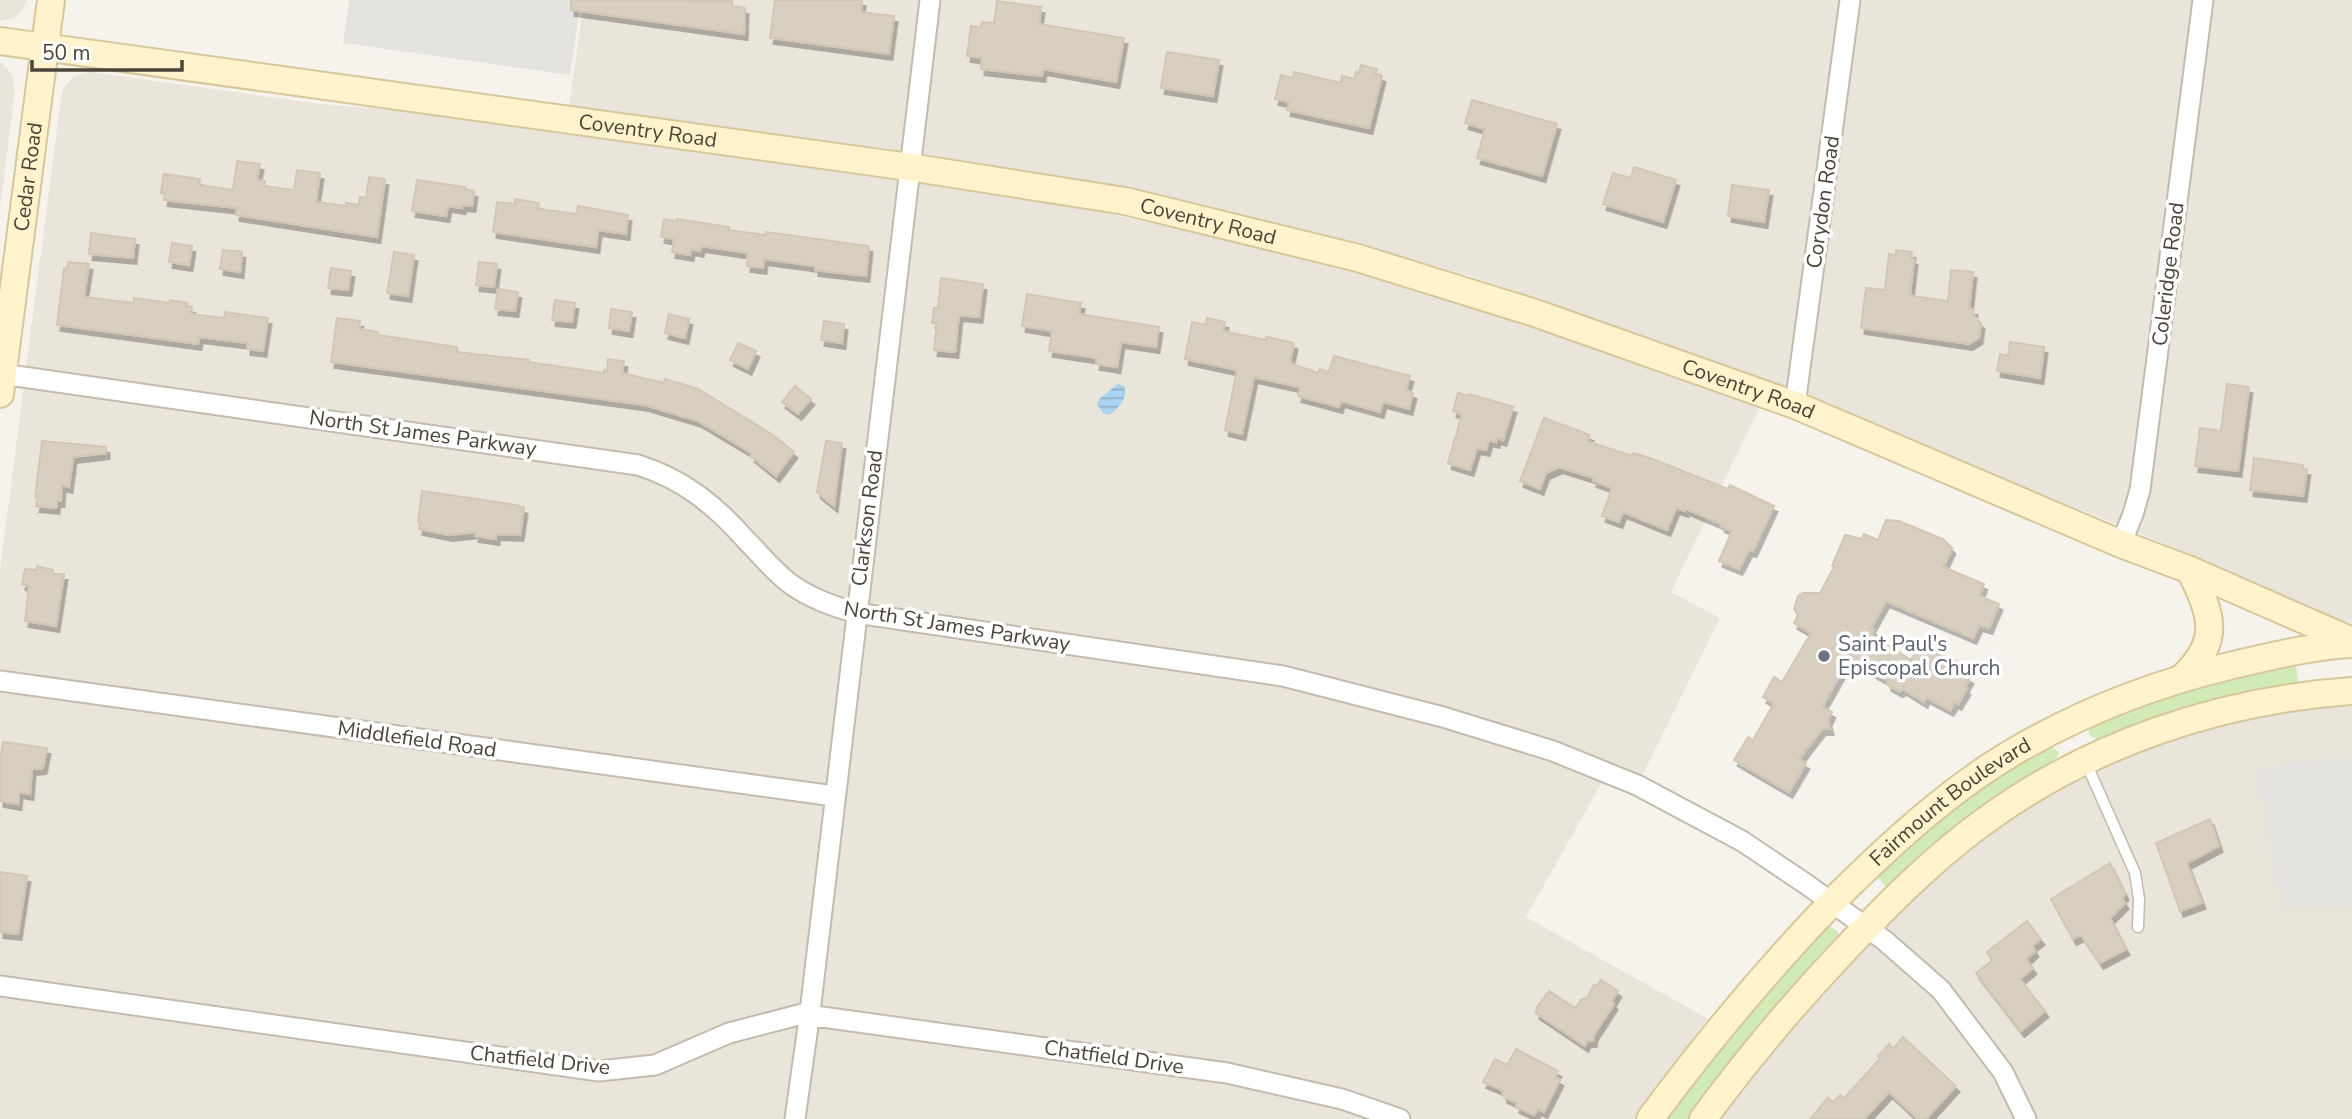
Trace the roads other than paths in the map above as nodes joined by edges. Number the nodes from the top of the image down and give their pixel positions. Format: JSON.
{"nodes":[{"id":1,"x":51,"y":0,"type":"edge"},
{"id":2,"x":930,"y":0,"type":"edge"},
{"id":3,"x":1850,"y":0,"type":"edge"},
{"id":4,"x":2203,"y":0,"type":"edge"},
{"id":5,"x":0,"y":41,"type":"edge"},
{"id":6,"x":45,"y":47,"type":"junction"},
{"id":7,"x":909,"y":167,"type":"junction"},
{"id":8,"x":1,"y":384,"type":"edge"},
{"id":9,"x":1795,"y":405,"type":"junction"},
{"id":10,"x":2121,"y":544,"type":"junction"},
{"id":11,"x":2190,"y":570,"type":"junction"},
{"id":12,"x":856,"y":613,"type":"junction"},
{"id":13,"x":2291,"y":616,"type":"junction"},
{"id":14,"x":2352,"y":643,"type":"edge"},
{"id":15,"x":2315,"y":647,"type":"junction"},
{"id":16,"x":2182,"y":678,"type":"junction"},
{"id":17,"x":0,"y":681,"type":"edge"},
{"id":18,"x":2352,"y":691,"type":"edge"},
{"id":19,"x":2320,"y":694,"type":"junction"},
{"id":20,"x":2067,"y":723,"type":"junction"},
{"id":21,"x":2085,"y":761,"type":"junction"},
{"id":22,"x":834,"y":796,"type":"junction"},
{"id":23,"x":1832,"y":902,"type":"junction"},
{"id":24,"x":1867,"y":927,"type":"junction"},
{"id":25,"x":2138,"y":927,"type":"dead end"},
{"id":26,"x":0,"y":986,"type":"edge"},
{"id":27,"x":810,"y":1013,"type":"junction"},
{"id":28,"x":795,"y":1119,"type":"edge"},
{"id":29,"x":1401,"y":1119,"type":"edge"},
{"id":30,"x":1650,"y":1119,"type":"edge"},
{"id":31,"x":1703,"y":1119,"type":"edge"},
{"id":32,"x":2026,"y":1119,"type":"edge"}],
"edges":[{"from":1,"to":6,"type":"street","name":"Cedar Road"},
{"from":2,"to":7,"type":"street","name":"Clarkson Road"},
{"from":3,"to":9,"type":"street","name":"Corydon Road"},
{"from":4,"to":10,"type":"street","name":"Coleridge Road"},
{"from":5,"to":6,"type":"street","name":"Coventry Road"},
{"from":6,"to":7,"type":"street","name":"Coventry Road"},
{"from":6,"to":8,"type":"street","name":"Cedar Road"},
{"from":7,"to":9,"type":"street","name":"Coventry Road"},
{"from":7,"to":12,"type":"street","name":"Clarkson Road"},
{"from":8,"to":12,"type":"street","name":"North St James Parkway"},
{"from":9,"to":10,"type":"street","name":"Coventry Road"},
{"from":10,"to":11,"type":"street","name":"Coventry Road"},
{"from":11,"to":13,"type":"street","name":"Coventry Road"},
{"from":11,"to":16,"type":"street"},
{"from":12,"to":22,"type":"street","name":"Clarkson Road"},
{"from":12,"to":23,"type":"street","name":"North St James Parkway"},
{"from":13,"to":14,"type":"street","name":"Coventry Road"},
{"from":13,"to":15,"type":"street"},
{"from":14,"to":15,"type":"street","name":"Fairmount Boulevard"},
{"from":15,"to":16,"type":"street","name":"Fairmount Boulevard"},
{"from":15,"to":19,"type":"street"},
{"from":16,"to":20,"type":"street","name":"Fairmount Boulevard"},
{"from":17,"to":22,"type":"street","name":"Middlefield Road"},
{"from":18,"to":19,"type":"street","name":"Fairmount Boulevard"},
{"from":19,"to":21,"type":"street","name":"Fairmount Boulevard"},
{"from":20,"to":21,"type":"street"},
{"from":20,"to":23,"type":"street","name":"Fairmount Boulevard"},
{"from":21,"to":24,"type":"street","name":"Fairmount Boulevard"},
{"from":21,"to":25,"type":"lane"},
{"from":22,"to":27,"type":"street","name":"Clarkson Road"},
{"from":23,"to":24,"type":"street","name":"North St James Parkway"},
{"from":23,"to":30,"type":"street","name":"Fairmount Boulevard"},
{"from":24,"to":31,"type":"street","name":"Fairmount Boulevard"},
{"from":24,"to":32,"type":"street","name":"North St James Parkway"},
{"from":26,"to":27,"type":"street","name":"Chatfield Drive"},
{"from":27,"to":28,"type":"street","name":"Clarkson Road"},
{"from":27,"to":29,"type":"street","name":"Chatfield Drive"}]}
